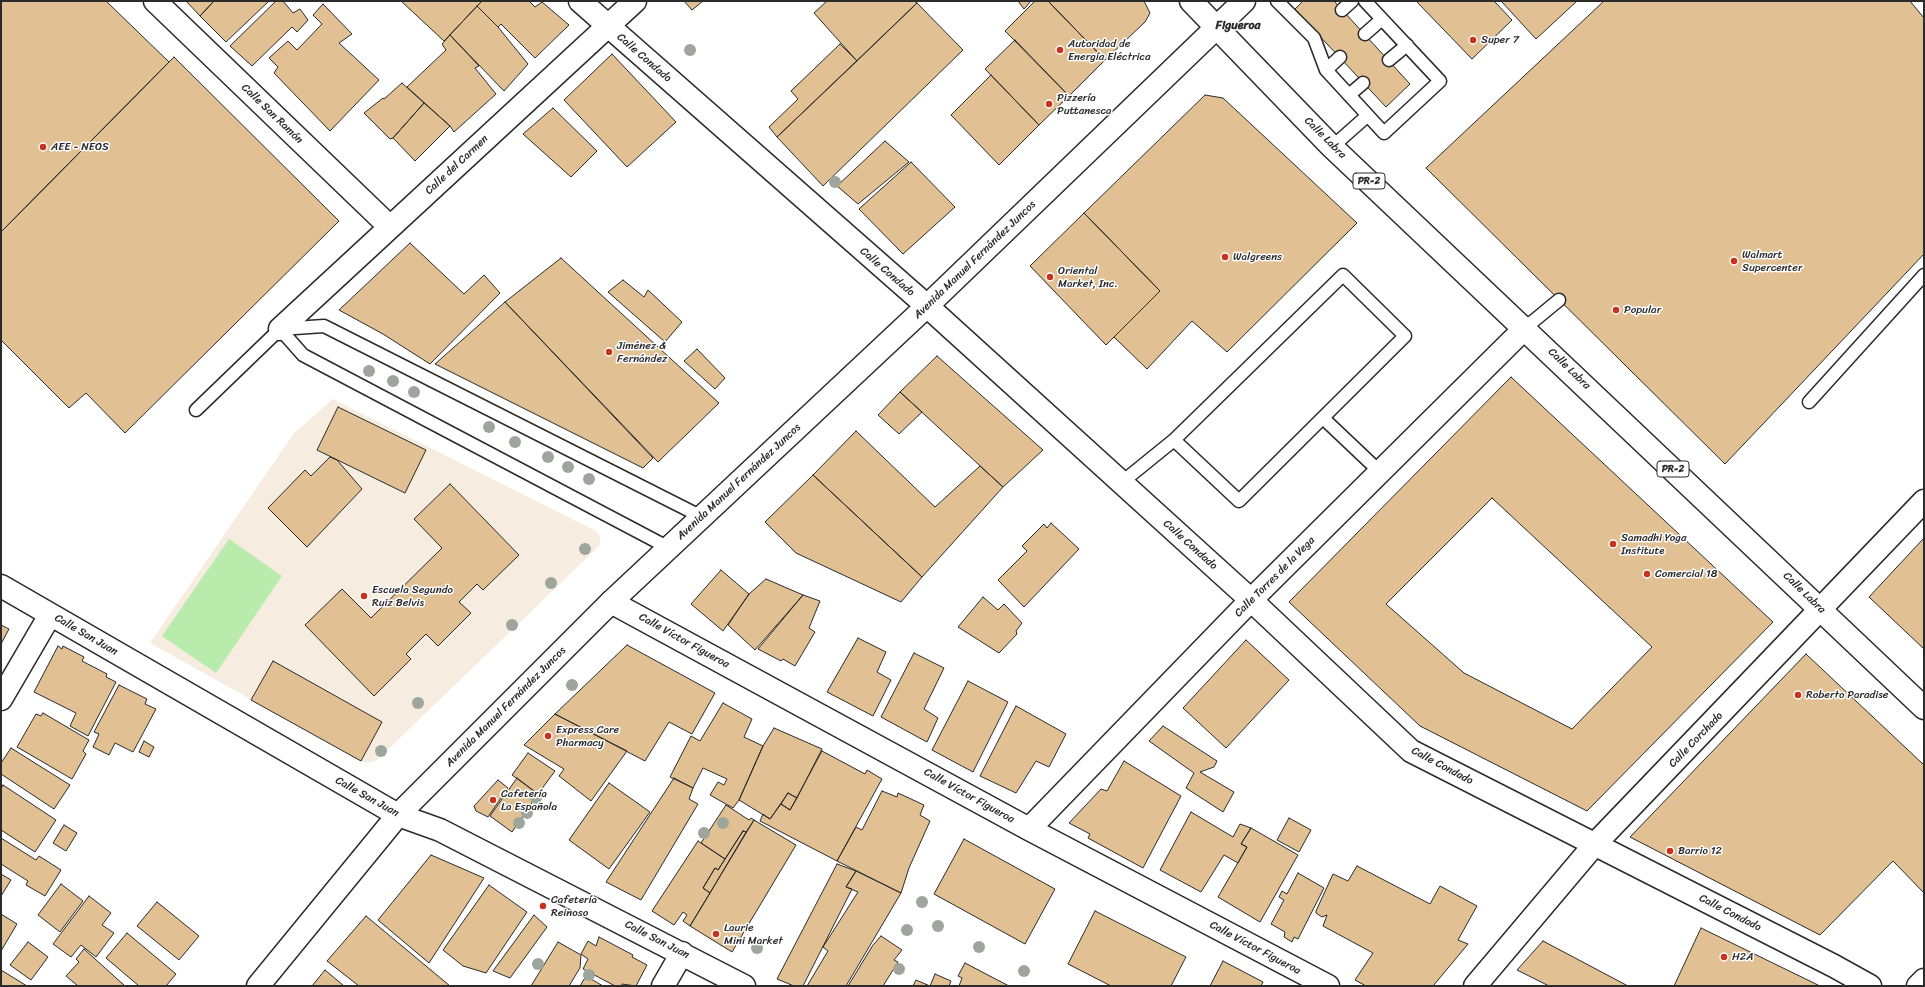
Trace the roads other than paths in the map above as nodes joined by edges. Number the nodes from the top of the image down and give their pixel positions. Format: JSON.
{"nodes":[{"id":1,"x":155,"y":1,"type":"edge"},
{"id":2,"x":580,"y":1,"type":"edge"},
{"id":3,"x":635,"y":1,"type":"edge"},
{"id":4,"x":1191,"y":1,"type":"edge"},
{"id":5,"x":1244,"y":1,"type":"edge"},
{"id":6,"x":1277,"y":1,"type":"edge"},
{"id":7,"x":1352,"y":1,"type":"edge"},
{"id":8,"x":1366,"y":1,"type":"edge"},
{"id":9,"x":1342,"y":10,"type":"dead end"},
{"id":10,"x":1382,"y":19,"type":"junction"},
{"id":11,"x":608,"y":26,"type":"junction"},
{"id":12,"x":1218,"y":27,"type":"junction"},
{"id":13,"x":1364,"y":34,"type":"dead end"},
{"id":14,"x":1407,"y":45,"type":"junction"},
{"id":15,"x":1340,"y":57,"type":"dead end"},
{"id":16,"x":1389,"y":60,"type":"dead end"},
{"id":17,"x":1326,"y":70,"type":"junction"},
{"id":18,"x":1363,"y":83,"type":"dead end"},
{"id":19,"x":1349,"y":95,"type":"junction"},
{"id":20,"x":1367,"y":116,"type":"junction"},
{"id":21,"x":1332,"y":147,"type":"junction"},
{"id":22,"x":390,"y":227,"type":"junction"},
{"id":23,"x":1924,"y":275,"type":"edge"},
{"id":24,"x":1559,"y":300,"type":"dead end"},
{"id":25,"x":927,"y":306,"type":"junction"},
{"id":26,"x":1525,"y":328,"type":"junction"},
{"id":27,"x":280,"y":329,"type":"junction"},
{"id":28,"x":1809,"y":402,"type":"dead end"},
{"id":29,"x":196,"y":410,"type":"dead end"},
{"id":30,"x":1323,"y":418,"type":"junction"},
{"id":31,"x":1174,"y":440,"type":"junction"},
{"id":32,"x":1380,"y":472,"type":"junction"},
{"id":33,"x":1121,"y":482,"type":"junction"},
{"id":34,"x":1924,"y":501,"type":"edge"},
{"id":35,"x":702,"y":517,"type":"junction"},
{"id":36,"x":669,"y":548,"type":"junction"},
{"id":37,"x":1,"y":586,"type":"edge"},
{"id":38,"x":1251,"y":600,"type":"junction"},
{"id":39,"x":611,"y":602,"type":"junction"},
{"id":40,"x":1821,"y":609,"type":"junction"},
{"id":41,"x":50,"y":615,"type":"junction"},
{"id":42,"x":1,"y":699,"type":"edge"},
{"id":43,"x":1924,"y":708,"type":"edge"},
{"id":44,"x":398,"y":815,"type":"junction"},
{"id":45,"x":1029,"y":829,"type":"junction"},
{"id":46,"x":1596,"y":844,"type":"junction"},
{"id":47,"x":682,"y":953,"type":"junction"},
{"id":48,"x":1924,"y":980,"type":"edge"},
{"id":49,"x":258,"y":986,"type":"edge"},
{"id":50,"x":663,"y":986,"type":"edge"},
{"id":51,"x":744,"y":986,"type":"edge"},
{"id":52,"x":1328,"y":986,"type":"edge"},
{"id":53,"x":1475,"y":986,"type":"edge"},
{"id":54,"x":1870,"y":986,"type":"edge"},
{"id":55,"x":1918,"y":986,"type":"edge"}],
"edges":[{"from":1,"to":22,"type":"street","name":"Calle San Ramón"},
{"from":2,"to":11,"type":"street","name":"Calle Condado"},
{"from":3,"to":11,"type":"street","name":"Calle del Carmen"},
{"from":4,"to":12,"type":"street","number":"PR-2"},
{"from":5,"to":12,"type":"street","name":"Avenida Manuel Fernández Juncos"},
{"from":6,"to":17,"type":"lane"},
{"from":7,"to":9,"type":"lane"},
{"from":8,"to":10,"type":"lane"},
{"from":10,"to":13,"type":"lane"},
{"from":10,"to":14,"type":"lane"},
{"from":11,"to":22,"type":"street","name":"Calle del Carmen"},
{"from":11,"to":25,"type":"street","name":"Calle Condado"},
{"from":12,"to":21,"type":"street","name":"Calle Labra","number":"PR-2"},
{"from":12,"to":25,"type":"street","name":"Avenida Manuel Fernández Juncos"},
{"from":14,"to":16,"type":"lane"},
{"from":14,"to":20,"type":"lane"},
{"from":15,"to":17,"type":"lane"},
{"from":17,"to":19,"type":"lane"},
{"from":18,"to":19,"type":"lane"},
{"from":19,"to":20,"type":"lane"},
{"from":20,"to":21,"type":"lane"},
{"from":21,"to":26,"type":"street","name":"Calle Labra","number":"PR-2"},
{"from":22,"to":27,"type":"street","name":"Calle del Carmen"},
{"from":23,"to":28,"type":"lane"},
{"from":24,"to":26,"type":"lane"},
{"from":25,"to":33,"type":"street","name":"Calle Condado"},
{"from":25,"to":35,"type":"street","name":"Avenida Manuel Fernández Juncos"},
{"from":26,"to":32,"type":"street","name":"Calle Torres de la Vega"},
{"from":26,"to":40,"type":"street","name":"Calle Labra","number":"PR-2"},
{"from":27,"to":29,"type":"lane"},
{"from":27,"to":35,"type":"lane"},
{"from":27,"to":36,"type":"lane"},
{"from":30,"to":31,"type":"lane"},
{"from":30,"to":31,"type":"lane"},
{"from":30,"to":32,"type":"lane"},
{"from":31,"to":33,"type":"lane"},
{"from":32,"to":38,"type":"street","name":"Calle Torres de la Vega"},
{"from":33,"to":38,"type":"street","name":"Calle Condado"},
{"from":34,"to":40,"type":"street","name":"Calle Corchado"},
{"from":35,"to":36,"type":"street","name":"Avenida Manuel Fernández Juncos"},
{"from":36,"to":39,"type":"street","name":"Avenida Manuel Fernández Juncos"},
{"from":37,"to":41,"type":"street","name":"Calle San Juan"},
{"from":38,"to":45,"type":"street","name":"Calle Torres de la Vega"},
{"from":38,"to":46,"type":"street","name":"Calle Condado"},
{"from":39,"to":44,"type":"street","name":"Avenida Manuel Fernández Juncos"},
{"from":39,"to":45,"type":"street","name":"Calle Víctor Figueroa"},
{"from":40,"to":43,"type":"street","name":"Calle Labra","number":"PR-2"},
{"from":40,"to":46,"type":"street","name":"Calle Corchado"},
{"from":41,"to":42,"type":"street"},
{"from":41,"to":44,"type":"street","name":"Calle San Juan"},
{"from":44,"to":47,"type":"street","name":"Calle San Juan"},
{"from":44,"to":49,"type":"street","name":"Avenida Manuel Fernández Juncos"},
{"from":45,"to":52,"type":"street","name":"Calle Víctor Figueroa"},
{"from":46,"to":53,"type":"street","name":"Calle Corchado"},
{"from":46,"to":54,"type":"street","name":"Calle Condado"},
{"from":47,"to":50,"type":"street"},
{"from":47,"to":51,"type":"street","name":"Calle San Juan"},
{"from":48,"to":55,"type":"street"}]}
